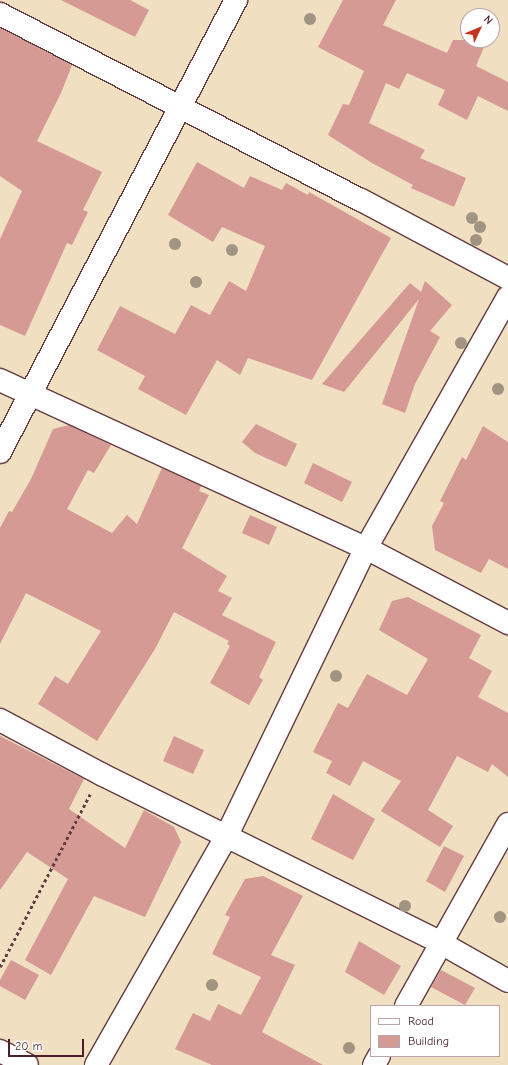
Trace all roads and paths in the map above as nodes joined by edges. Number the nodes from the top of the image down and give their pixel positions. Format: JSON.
{"nodes":[{"id":1,"x":236,"y":0,"type":"edge"},
{"id":2,"x":0,"y":14,"type":"edge"},
{"id":3,"x":180,"y":108,"type":"junction"},
{"id":4,"x":508,"y":278,"type":"edge"},
{"id":5,"x":508,"y":297,"type":"edge"},
{"id":6,"x":0,"y":380,"type":"edge"},
{"id":7,"x":29,"y":395,"type":"junction"},
{"id":8,"x":0,"y":452,"type":"edge"},
{"id":9,"x":366,"y":548,"type":"junction"},
{"id":10,"x":508,"y":623,"type":"edge"},
{"id":11,"x":0,"y":720,"type":"edge"},
{"id":12,"x":101,"y":774,"type":"junction"},
{"id":13,"x":508,"y":824,"type":"edge"},
{"id":14,"x":227,"y":835,"type":"junction"},
{"id":15,"x":441,"y":944,"type":"junction"},
{"id":16,"x":0,"y":967,"type":"edge"},
{"id":17,"x":508,"y":981,"type":"edge"},
{"id":18,"x":407,"y":1005,"type":"edge"},
{"id":19,"x":0,"y":1051,"type":"edge"},
{"id":20,"x":27,"y":1065,"type":"edge"},
{"id":21,"x":96,"y":1065,"type":"edge"}],
"edges":[{"from":1,"to":3,"type":"street"},
{"from":2,"to":3,"type":"street"},
{"from":3,"to":4,"type":"street"},
{"from":3,"to":7,"type":"street"},
{"from":5,"to":9,"type":"street"},
{"from":6,"to":7,"type":"street"},
{"from":7,"to":8,"type":"street"},
{"from":7,"to":9,"type":"street"},
{"from":9,"to":10,"type":"street"},
{"from":9,"to":14,"type":"street"},
{"from":11,"to":12,"type":"street"},
{"from":12,"to":14,"type":"street"},
{"from":12,"to":16,"type":"path"},
{"from":13,"to":15,"type":"street"},
{"from":14,"to":15,"type":"street"},
{"from":14,"to":21,"type":"street"},
{"from":15,"to":17,"type":"street"},
{"from":15,"to":18,"type":"street"},
{"from":19,"to":20,"type":"street"}]}
